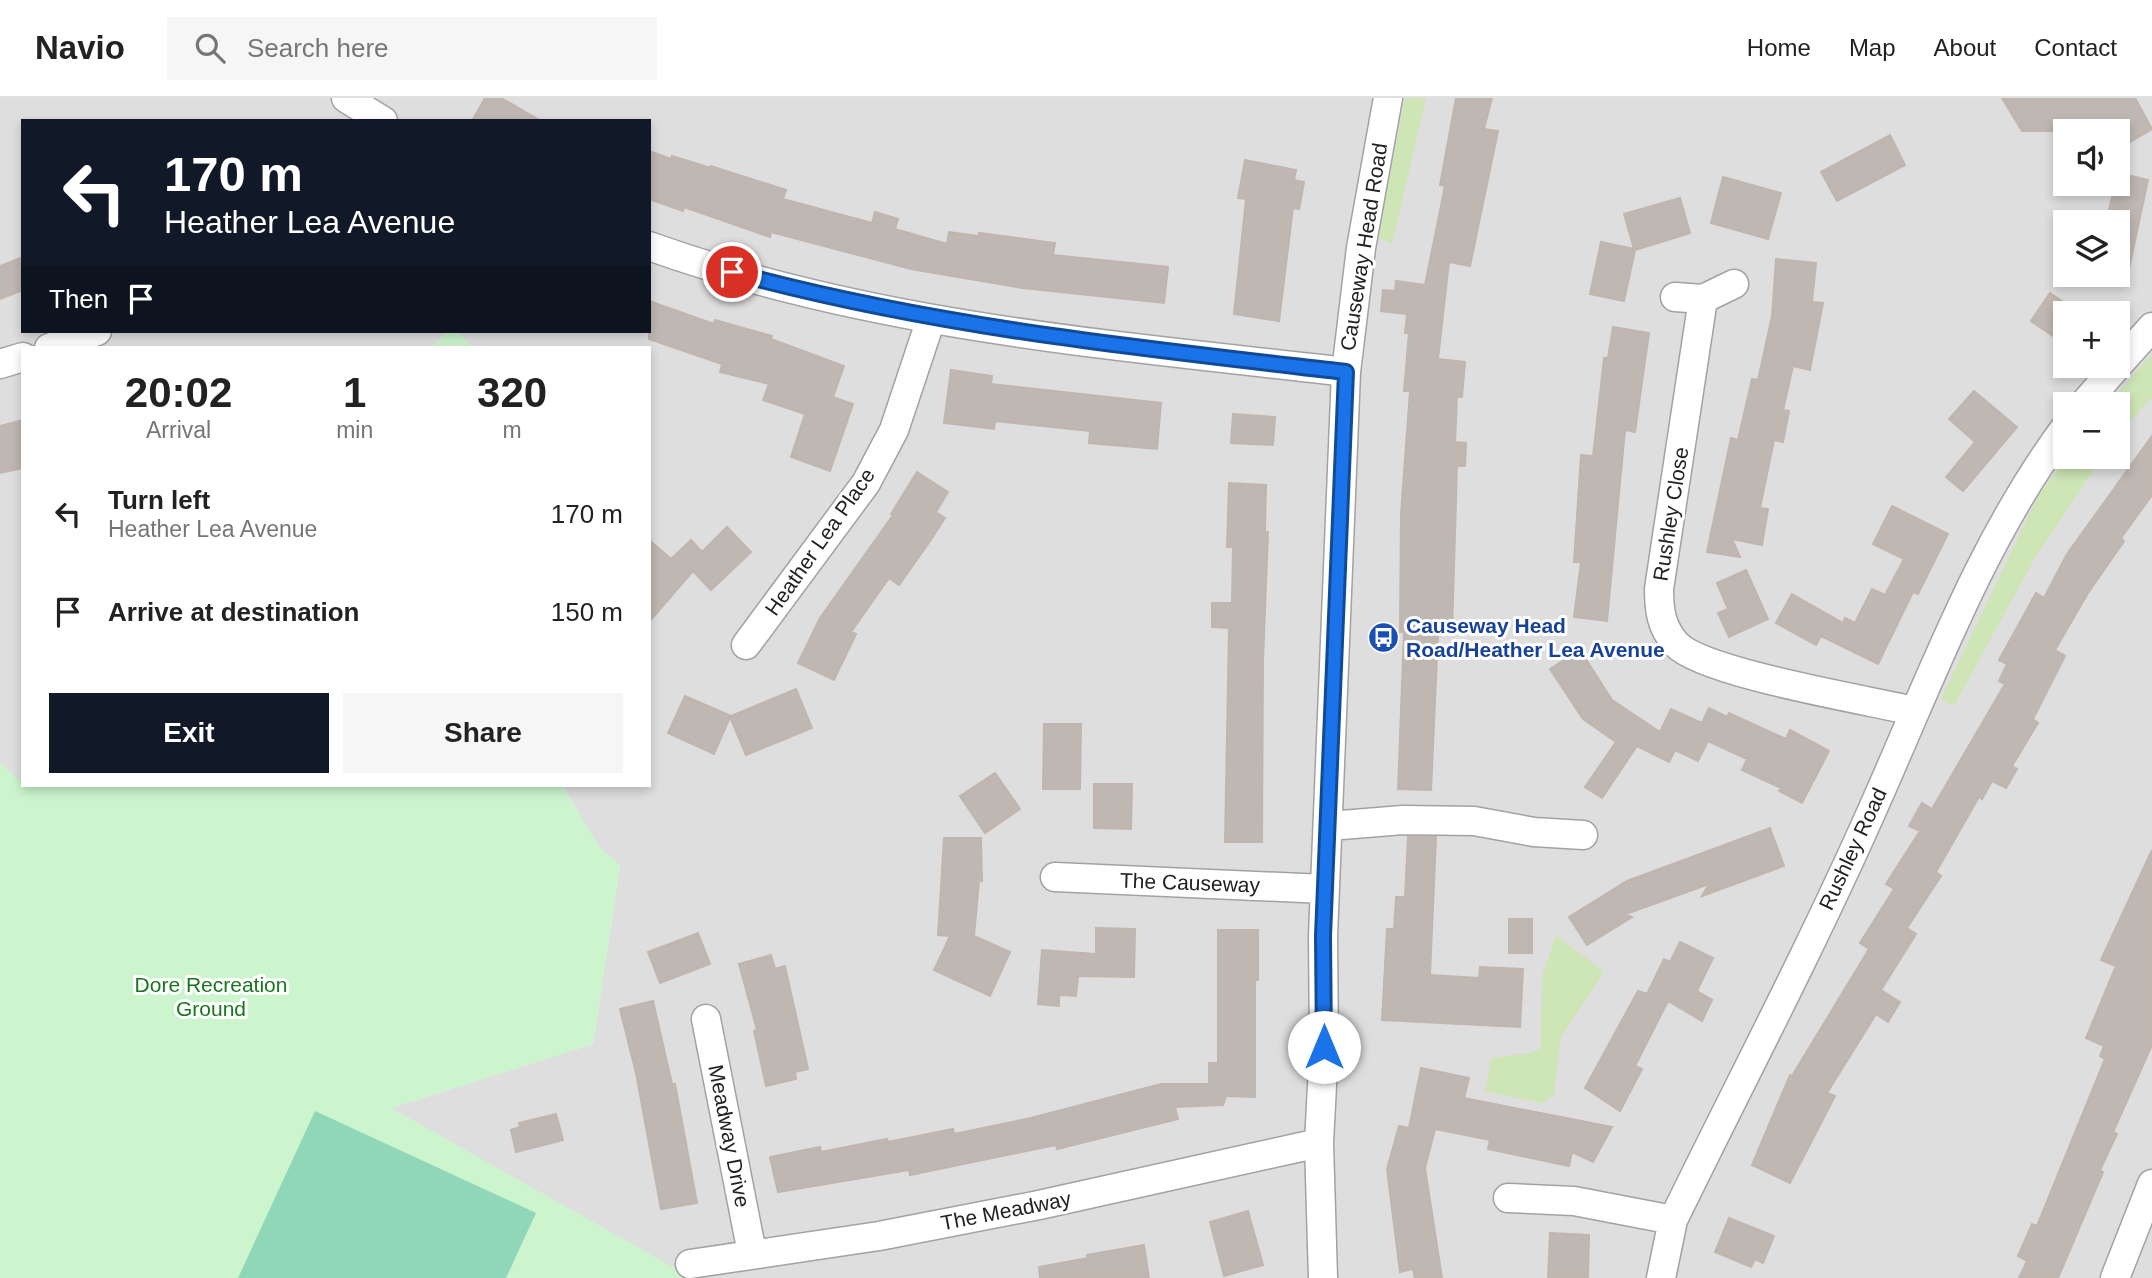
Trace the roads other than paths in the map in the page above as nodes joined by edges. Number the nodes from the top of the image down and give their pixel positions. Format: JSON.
{"nodes":[{"id":1,"x":346,"y":98,"type":"edge"},
{"id":2,"x":1388,"y":98,"type":"edge"},
{"id":3,"x":382,"y":114,"type":"edge"},
{"id":4,"x":651,"y":247,"type":"edge"},
{"id":5,"x":1734,"y":284,"type":"dead end"},
{"id":6,"x":1675,"y":297,"type":"dead end"},
{"id":7,"x":1703,"y":299,"type":"junction"},
{"id":8,"x":931,"y":318,"type":"junction"},
{"id":9,"x":2152,"y":327,"type":"edge"},
{"id":10,"x":91,"y":333,"type":"edge"},
{"id":11,"x":55,"y":346,"type":"edge"},
{"id":12,"x":2130,"y":351,"type":"edge"},
{"id":13,"x":21,"y":358,"type":"edge"},
{"id":14,"x":0,"y":364,"type":"edge"},
{"id":15,"x":1346,"y":372,"type":"junction"},
{"id":16,"x":2106,"y":378,"type":"edge"},
{"id":17,"x":2094,"y":392,"type":"edge"},
{"id":18,"x":2053,"y":444,"type":"edge"},
{"id":19,"x":746,"y":645,"type":"dead end"},
{"id":20,"x":1914,"y":711,"type":"junction"},
{"id":21,"x":1329,"y":826,"type":"junction"},
{"id":22,"x":1583,"y":835,"type":"dead end"},
{"id":23,"x":1055,"y":877,"type":"dead end"},
{"id":24,"x":1325,"y":889,"type":"junction"},
{"id":25,"x":706,"y":1019,"type":"dead end"},
{"id":26,"x":1319,"y":1143,"type":"junction"},
{"id":27,"x":2152,"y":1184,"type":"edge"},
{"id":28,"x":1508,"y":1198,"type":"dead end"},
{"id":29,"x":1673,"y":1220,"type":"junction"},
{"id":30,"x":752,"y":1253,"type":"junction"},
{"id":31,"x":690,"y":1264,"type":"dead end"},
{"id":32,"x":1323,"y":1278,"type":"edge"},
{"id":33,"x":1661,"y":1278,"type":"edge"},
{"id":34,"x":2115,"y":1278,"type":"edge"}],
"edges":[{"from":1,"to":3,"type":"street"},
{"from":2,"to":15,"type":"street","name":"Causeway Head Road"},
{"from":4,"to":8,"type":"street"},
{"from":5,"to":7,"type":"street"},
{"from":6,"to":7,"type":"street"},
{"from":7,"to":20,"type":"street","name":"Rushley Close"},
{"from":8,"to":15,"type":"street"},
{"from":8,"to":19,"type":"street","name":"Heather Lea Place"},
{"from":9,"to":12,"type":"street"},
{"from":10,"to":11,"type":"street"},
{"from":13,"to":14,"type":"street"},
{"from":15,"to":21,"type":"street","name":"Causeway Head Road"},
{"from":16,"to":17,"type":"street"},
{"from":18,"to":20,"type":"street","name":"Rushley Road"},
{"from":20,"to":29,"type":"street","name":"Rushley Road"},
{"from":21,"to":22,"type":"street"},
{"from":21,"to":24,"type":"street","name":"Causeway Head Road"},
{"from":23,"to":24,"type":"street","name":"The Causeway"},
{"from":24,"to":26,"type":"street","name":"Causeway Head Road"},
{"from":25,"to":30,"type":"street","name":"Meadway Drive"},
{"from":26,"to":30,"type":"street","name":"The Meadway"},
{"from":26,"to":32,"type":"street","name":"Causeway Head Road"},
{"from":27,"to":34,"type":"street"},
{"from":28,"to":29,"type":"street"},
{"from":29,"to":33,"type":"street","name":"Rushley Road"},
{"from":30,"to":31,"type":"street","name":"The Meadway"}]}
